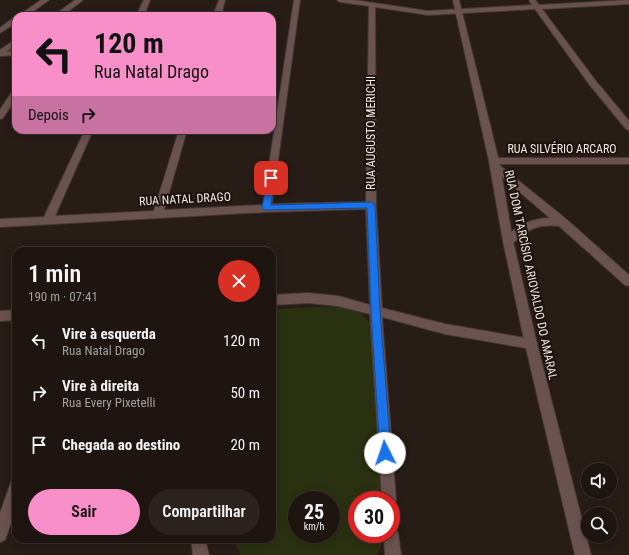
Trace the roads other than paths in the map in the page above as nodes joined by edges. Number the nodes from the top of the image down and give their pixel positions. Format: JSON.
{"nodes":[{"id":1,"x":46,"y":0,"type":"edge"},
{"id":2,"x":80,"y":0,"type":"edge"},
{"id":3,"x":147,"y":0,"type":"edge"},
{"id":4,"x":222,"y":0,"type":"edge"},
{"id":5,"x":297,"y":0,"type":"edge"},
{"id":6,"x":340,"y":0,"type":"edge"},
{"id":7,"x":456,"y":0,"type":"edge"},
{"id":8,"x":532,"y":0,"type":"edge"},
{"id":9,"x":629,"y":2,"type":"edge"},
{"id":10,"x":372,"y":5,"type":"junction"},
{"id":11,"x":69,"y":8,"type":"junction"},
{"id":12,"x":537,"y":8,"type":"junction"},
{"id":13,"x":28,"y":12,"type":"edge"},
{"id":14,"x":63,"y":12,"type":"edge"},
{"id":15,"x":66,"y":12,"type":"edge"},
{"id":16,"x":142,"y":12,"type":"edge"},
{"id":17,"x":218,"y":12,"type":"edge"},
{"id":18,"x":458,"y":12,"type":"junction"},
{"id":19,"x":12,"y":23,"type":"edge"},
{"id":20,"x":0,"y":31,"type":"edge"},
{"id":21,"x":12,"y":46,"type":"edge"},
{"id":22,"x":0,"y":53,"type":"edge"},
{"id":23,"x":12,"y":53,"type":"edge"},
{"id":24,"x":12,"y":98,"type":"edge"},
{"id":25,"x":0,"y":116,"type":"edge"},
{"id":26,"x":629,"y":127,"type":"edge"},
{"id":27,"x":87,"y":134,"type":"edge"},
{"id":28,"x":182,"y":134,"type":"edge"},
{"id":29,"x":629,"y":161,"type":"edge"},
{"id":30,"x":495,"y":164,"type":"junction"},
{"id":31,"x":371,"y":205,"type":"junction"},
{"id":32,"x":267,"y":208,"type":"junction"},
{"id":33,"x":158,"y":213,"type":"junction"},
{"id":34,"x":48,"y":220,"type":"junction"},
{"id":35,"x":562,"y":222,"type":"junction"},
{"id":36,"x":0,"y":223,"type":"edge"},
{"id":37,"x":508,"y":241,"type":"junction"},
{"id":38,"x":629,"y":282,"type":"edge"},
{"id":39,"x":276,"y":300,"type":"edge"},
{"id":40,"x":376,"y":311,"type":"junction"},
{"id":41,"x":12,"y":315,"type":"edge"},
{"id":42,"x":0,"y":316,"type":"edge"},
{"id":43,"x":531,"y":344,"type":"junction"},
{"id":44,"x":388,"y":491,"type":"edge"},
{"id":45,"x":12,"y":499,"type":"edge"},
{"id":46,"x":0,"y":535,"type":"edge"},
{"id":47,"x":199,"y":543,"type":"edge"},
{"id":48,"x":391,"y":543,"type":"edge"},
{"id":49,"x":201,"y":555,"type":"edge"},
{"id":50,"x":392,"y":555,"type":"edge"},
{"id":51,"x":583,"y":555,"type":"edge"}],
"edges":[{"from":1,"to":13,"type":"street"},
{"from":2,"to":11,"type":"street"},
{"from":3,"to":16,"type":"street"},
{"from":4,"to":17,"type":"street"},
{"from":5,"to":32,"type":"street"},
{"from":6,"to":10,"type":"street"},
{"from":7,"to":18,"type":"street","name":"RUA DOM TARCÍSIO ARIOVALDO DO AMARAL"},
{"from":8,"to":12,"type":"street"},
{"from":9,"to":12,"type":"street"},
{"from":10,"to":18,"type":"street"},
{"from":10,"to":31,"type":"street","name":"RUA AUGUSTO MERICHI"},
{"from":11,"to":14,"type":"street"},
{"from":11,"to":15,"type":"street"},
{"from":12,"to":18,"type":"street"},
{"from":12,"to":26,"type":"street"},
{"from":18,"to":30,"type":"street","name":"RUA DOM TARCÍSIO ARIOVALDO DO AMARAL"},
{"from":19,"to":20,"type":"street"},
{"from":21,"to":22,"type":"street"},
{"from":22,"to":23,"type":"street"},
{"from":24,"to":25,"type":"street"},
{"from":27,"to":34,"type":"street"},
{"from":28,"to":33,"type":"street"},
{"from":29,"to":30,"type":"street","name":"RUA SILVÉRIO ARCARO"},
{"from":30,"to":35,"type":"street"},
{"from":30,"to":37,"type":"street","name":"RUA DOM TARCÍSIO ARIOVALDO DO AMARAL"},
{"from":31,"to":32,"type":"street","name":"RUA NATAL DRAGO"},
{"from":31,"to":40,"type":"street","name":"RUA AUGUSTO MERICHI"},
{"from":32,"to":33,"type":"street","name":"RUA NATAL DRAGO"},
{"from":33,"to":34,"type":"street","name":"RUA NATAL DRAGO"},
{"from":34,"to":36,"type":"street","name":"RUA NATAL DRAGO"},
{"from":35,"to":37,"type":"street"},
{"from":35,"to":38,"type":"street"},
{"from":37,"to":43,"type":"street","name":"RUA DOM TARCÍSIO ARIOVALDO DO AMARAL"},
{"from":39,"to":40,"type":"street"},
{"from":40,"to":43,"type":"street"},
{"from":40,"to":44,"type":"street","name":"RUA AUGUSTO MERICHI"},
{"from":41,"to":42,"type":"street"},
{"from":43,"to":51,"type":"street","name":"RUA DOM TARCÍSIO ARIOVALDO DO AMARAL"},
{"from":45,"to":46,"type":"street"},
{"from":47,"to":49,"type":"street"},
{"from":48,"to":50,"type":"street"}]}
